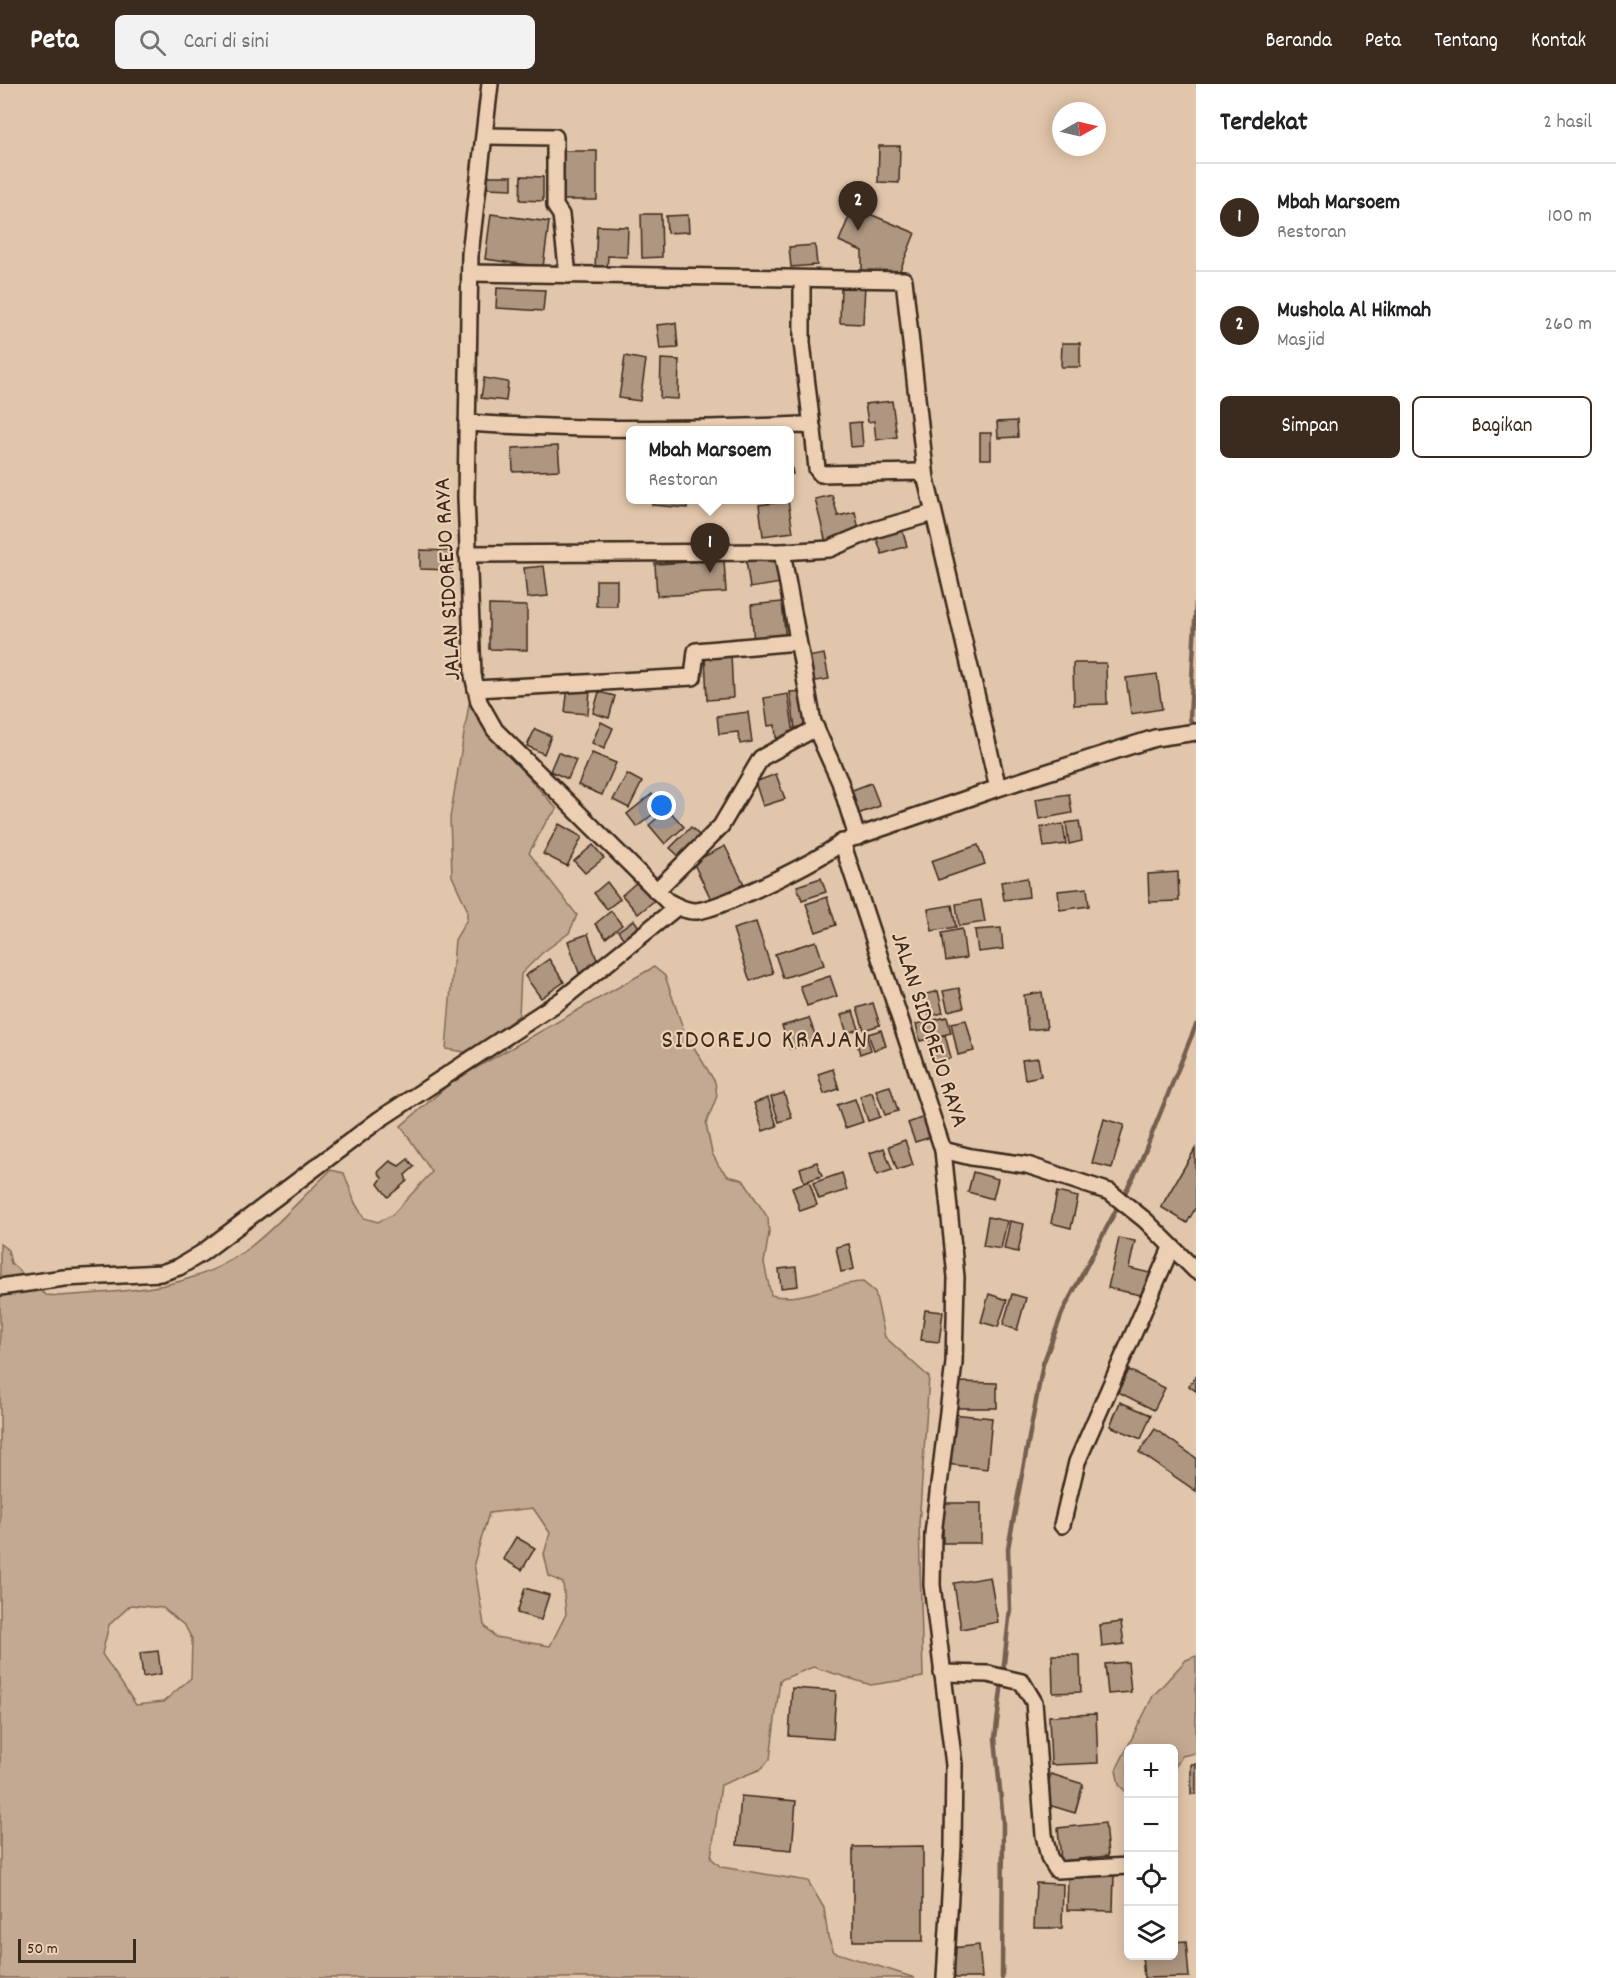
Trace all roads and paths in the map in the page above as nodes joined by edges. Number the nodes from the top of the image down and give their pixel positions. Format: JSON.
{"nodes":[{"id":1,"x":490,"y":84,"type":"edge"},
{"id":2,"x":484,"y":136,"type":"junction"},
{"id":3,"x":470,"y":273,"type":"junction"},
{"id":4,"x":568,"y":275,"type":"junction"},
{"id":5,"x":802,"y":279,"type":"junction"},
{"id":6,"x":467,"y":423,"type":"junction"},
{"id":7,"x":773,"y":426,"type":"edge"},
{"id":8,"x":812,"y":427,"type":"junction"},
{"id":9,"x":626,"y":429,"type":"edge"},
{"id":10,"x":926,"y":478,"type":"junction"},
{"id":11,"x":933,"y":513,"type":"junction"},
{"id":12,"x":782,"y":552,"type":"junction"},
{"id":13,"x":467,"y":554,"type":"junction"},
{"id":14,"x":798,"y":642,"type":"junction"},
{"id":15,"x":476,"y":689,"type":"junction"},
{"id":16,"x":816,"y":728,"type":"junction"},
{"id":17,"x":1196,"y":732,"type":"edge"},
{"id":18,"x":999,"y":788,"type":"junction"},
{"id":19,"x":849,"y":848,"type":"junction"},
{"id":20,"x":656,"y":891,"type":"junction"},
{"id":21,"x":677,"y":906,"type":"junction"},
{"id":22,"x":943,"y":1150,"type":"junction"},
{"id":23,"x":1171,"y":1248,"type":"junction"},
{"id":24,"x":1196,"y":1270,"type":"edge"},
{"id":25,"x":0,"y":1287,"type":"edge"},
{"id":26,"x":1062,"y":1525,"type":"dead end"},
{"id":27,"x":942,"y":1673,"type":"junction"},
{"id":28,"x":1124,"y":1866,"type":"edge"},
{"id":29,"x":945,"y":1978,"type":"edge"}],
"edges":[{"from":1,"to":2,"type":"street","name":"JALAN SIDOREJO RAYA"},
{"from":2,"to":3,"type":"street","name":"JALAN SIDOREJO RAYA"},
{"from":2,"to":4,"type":"street"},
{"from":3,"to":4,"type":"street"},
{"from":3,"to":6,"type":"street","name":"JALAN SIDOREJO RAYA"},
{"from":4,"to":5,"type":"street"},
{"from":5,"to":8,"type":"street"},
{"from":5,"to":10,"type":"street"},
{"from":6,"to":9,"type":"street"},
{"from":6,"to":13,"type":"street","name":"JALAN SIDOREJO RAYA"},
{"from":7,"to":8,"type":"street"},
{"from":8,"to":10,"type":"street"},
{"from":10,"to":11,"type":"street"},
{"from":11,"to":12,"type":"street"},
{"from":11,"to":18,"type":"street"},
{"from":12,"to":13,"type":"street"},
{"from":12,"to":14,"type":"street","name":"JALAN SIDOREJO RAYA"},
{"from":13,"to":15,"type":"street","name":"JALAN SIDOREJO RAYA"},
{"from":14,"to":15,"type":"street"},
{"from":14,"to":16,"type":"street","name":"JALAN SIDOREJO RAYA"},
{"from":15,"to":20,"type":"street","name":"JALAN SIDOREJO RAYA"},
{"from":16,"to":19,"type":"street","name":"JALAN SIDOREJO RAYA"},
{"from":16,"to":20,"type":"street"},
{"from":17,"to":18,"type":"street"},
{"from":18,"to":19,"type":"street"},
{"from":19,"to":21,"type":"street"},
{"from":19,"to":22,"type":"street","name":"JALAN SIDOREJO RAYA"},
{"from":20,"to":21,"type":"street","name":"JALAN SIDOREJO RAYA"},
{"from":21,"to":25,"type":"street"},
{"from":22,"to":23,"type":"street","name":"JALAN SIDOREJO RAYA"},
{"from":22,"to":27,"type":"street"},
{"from":23,"to":24,"type":"street"},
{"from":23,"to":26,"type":"street"},
{"from":27,"to":28,"type":"street"},
{"from":27,"to":29,"type":"street"}]}
